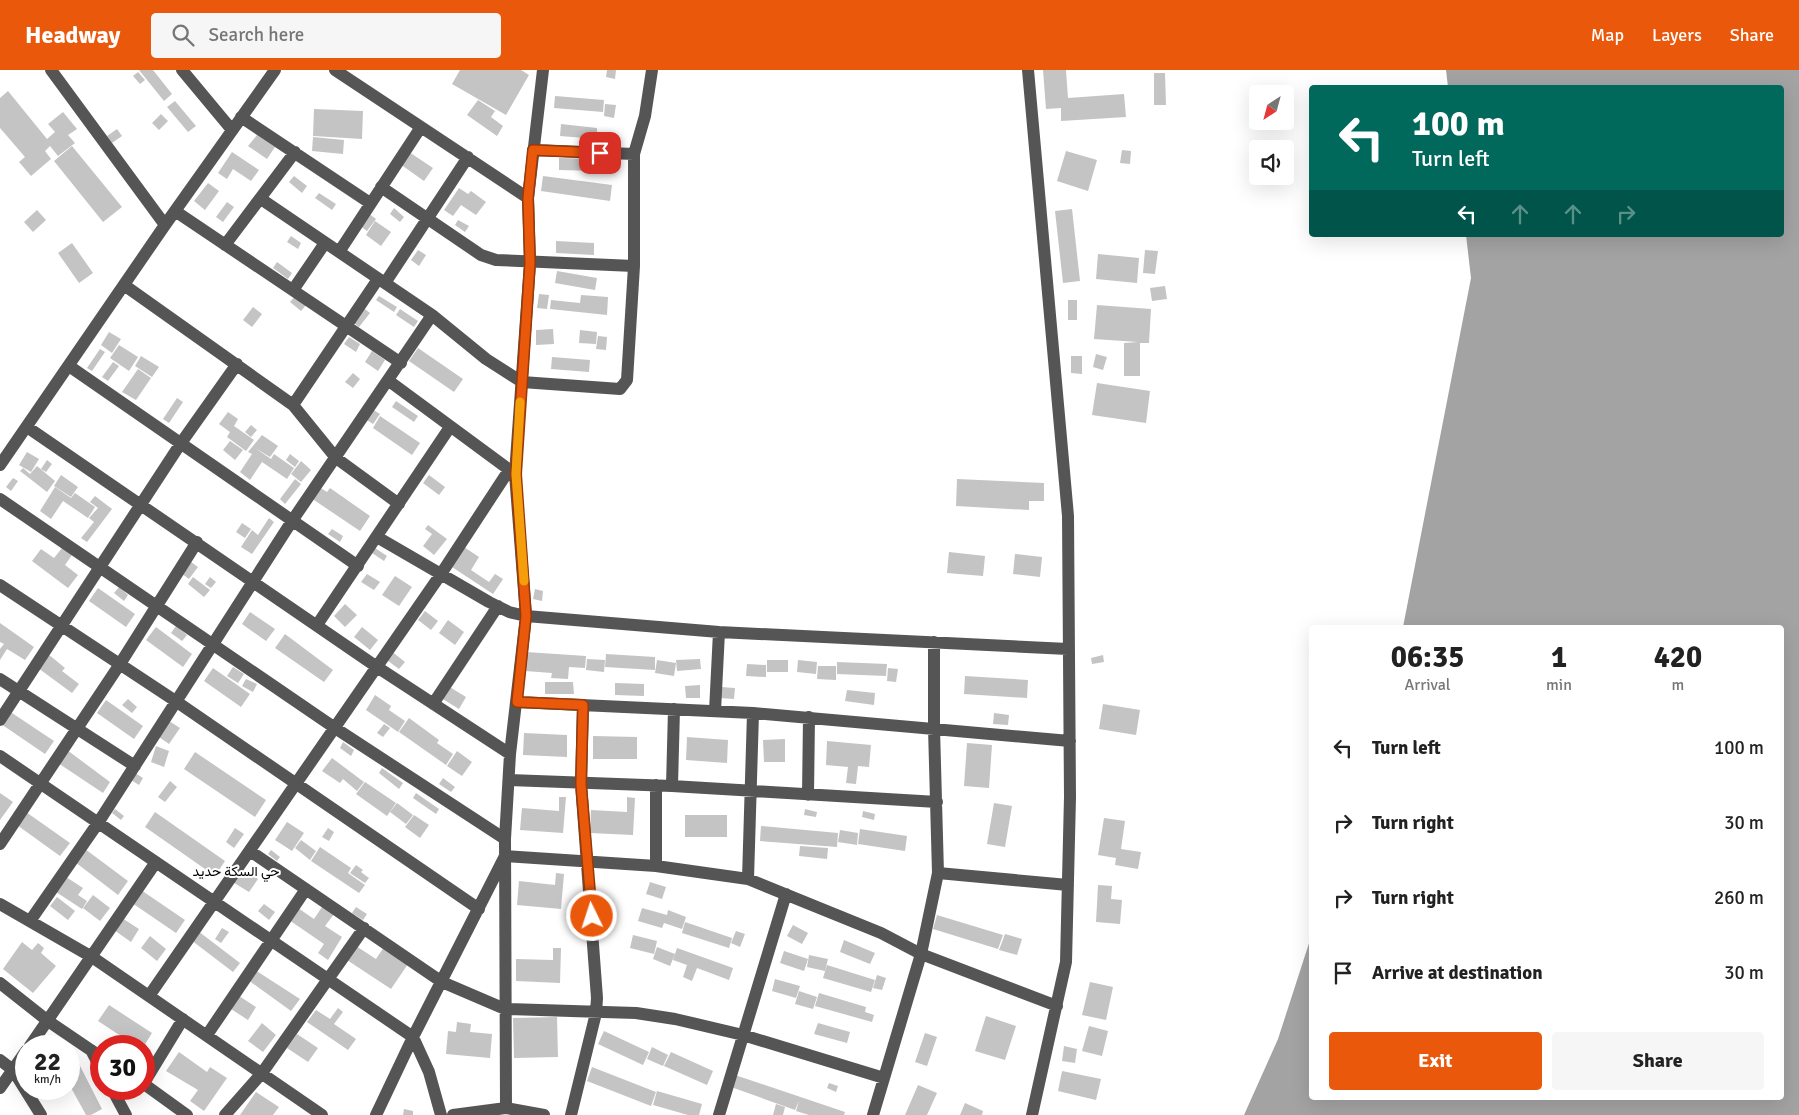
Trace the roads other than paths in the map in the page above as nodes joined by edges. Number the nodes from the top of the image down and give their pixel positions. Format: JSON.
{"nodes":[{"id":1,"x":51,"y":70,"type":"edge"},
{"id":2,"x":182,"y":70,"type":"edge"},
{"id":3,"x":275,"y":70,"type":"edge"},
{"id":4,"x":335,"y":70,"type":"edge"},
{"id":5,"x":543,"y":70,"type":"edge"},
{"id":6,"x":652,"y":70,"type":"edge"},
{"id":7,"x":1028,"y":70,"type":"edge"},
{"id":8,"x":241,"y":117,"type":"junction"},
{"id":9,"x":421,"y":127,"type":"junction"},
{"id":10,"x":232,"y":130,"type":"junction"},
{"id":11,"x":533,"y":150,"type":"junction"},
{"id":12,"x":295,"y":152,"type":"junction"},
{"id":13,"x":634,"y":154,"type":"junction"},
{"id":14,"x":468,"y":157,"type":"junction"},
{"id":15,"x":381,"y":187,"type":"junction"},
{"id":16,"x":528,"y":198,"type":"junction"},
{"id":17,"x":260,"y":199,"type":"junction"},
{"id":18,"x":370,"y":203,"type":"junction"},
{"id":19,"x":175,"y":211,"type":"junction"},
{"id":20,"x":427,"y":219,"type":"junction"},
{"id":21,"x":165,"y":225,"type":"junction"},
{"id":22,"x":325,"y":243,"type":"junction"},
{"id":23,"x":225,"y":245,"type":"junction"},
{"id":24,"x":339,"y":252,"type":"junction"},
{"id":25,"x":530,"y":263,"type":"junction"},
{"id":26,"x":634,"y":266,"type":"junction"},
{"id":27,"x":382,"y":281,"type":"junction"},
{"id":28,"x":124,"y":284,"type":"junction"},
{"id":29,"x":293,"y":290,"type":"junction"},
{"id":30,"x":432,"y":315,"type":"junction"},
{"id":31,"x":348,"y":327,"type":"junction"},
{"id":32,"x":401,"y":363,"type":"junction"},
{"id":33,"x":237,"y":364,"type":"junction"},
{"id":34,"x":69,"y":366,"type":"junction"},
{"id":35,"x":389,"y":382,"type":"junction"},
{"id":36,"x":522,"y":382,"type":"junction"},
{"id":37,"x":293,"y":405,"type":"junction"},
{"id":38,"x":26,"y":427,"type":"junction"},
{"id":39,"x":450,"y":427,"type":"junction"},
{"id":40,"x":181,"y":443,"type":"junction"},
{"id":41,"x":336,"y":458,"type":"junction"},
{"id":42,"x":0,"y":465,"type":"edge"},
{"id":43,"x":512,"y":472,"type":"junction"},
{"id":44,"x":0,"y":500,"type":"edge"},
{"id":45,"x":399,"y":504,"type":"junction"},
{"id":46,"x":142,"y":505,"type":"junction"},
{"id":47,"x":292,"y":521,"type":"junction"},
{"id":48,"x":377,"y":537,"type":"junction"},
{"id":49,"x":197,"y":542,"type":"junction"},
{"id":50,"x":358,"y":566,"type":"junction"},
{"id":51,"x":100,"y":567,"type":"junction"},
{"id":52,"x":440,"y":574,"type":"junction"},
{"id":53,"x":255,"y":582,"type":"junction"},
{"id":54,"x":0,"y":585,"type":"edge"},
{"id":55,"x":157,"y":605,"type":"junction"},
{"id":56,"x":498,"y":606,"type":"junction"},
{"id":57,"x":526,"y":616,"type":"junction"},
{"id":58,"x":317,"y":625,"type":"junction"},
{"id":59,"x":62,"y":626,"type":"junction"},
{"id":60,"x":719,"y":632,"type":"junction"},
{"id":61,"x":934,"y":642,"type":"junction"},
{"id":62,"x":214,"y":645,"type":"junction"},
{"id":63,"x":1068,"y":648,"type":"junction"},
{"id":64,"x":120,"y":664,"type":"junction"},
{"id":65,"x":376,"y":666,"type":"junction"},
{"id":66,"x":0,"y":679,"type":"edge"},
{"id":67,"x":19,"y":692,"type":"junction"},
{"id":68,"x":178,"y":702,"type":"junction"},
{"id":69,"x":517,"y":702,"type":"junction"},
{"id":70,"x":434,"y":704,"type":"junction"},
{"id":71,"x":583,"y":705,"type":"junction"},
{"id":72,"x":674,"y":709,"type":"junction"},
{"id":73,"x":716,"y":711,"type":"junction"},
{"id":74,"x":753,"y":713,"type":"junction"},
{"id":75,"x":809,"y":717,"type":"junction"},
{"id":76,"x":0,"y":720,"type":"edge"},
{"id":77,"x":77,"y":728,"type":"junction"},
{"id":78,"x":335,"y":728,"type":"junction"},
{"id":79,"x":934,"y":728,"type":"junction"},
{"id":80,"x":1070,"y":741,"type":"junction"},
{"id":81,"x":510,"y":754,"type":"junction"},
{"id":82,"x":0,"y":756,"type":"edge"},
{"id":83,"x":135,"y":766,"type":"junction"},
{"id":84,"x":509,"y":780,"type":"junction"},
{"id":85,"x":40,"y":783,"type":"junction"},
{"id":86,"x":296,"y":783,"type":"junction"},
{"id":87,"x":581,"y":784,"type":"junction"},
{"id":88,"x":656,"y":785,"type":"junction"},
{"id":89,"x":672,"y":786,"type":"junction"},
{"id":90,"x":752,"y":792,"type":"junction"},
{"id":91,"x":808,"y":795,"type":"junction"},
{"id":92,"x":937,"y":802,"type":"junction"},
{"id":93,"x":98,"y":823,"type":"junction"},
{"id":94,"x":506,"y":839,"type":"junction"},
{"id":95,"x":0,"y":844,"type":"edge"},
{"id":96,"x":250,"y":851,"type":"junction"},
{"id":97,"x":506,"y":856,"type":"junction"},
{"id":98,"x":156,"y":862,"type":"junction"},
{"id":99,"x":588,"y":863,"type":"junction"},
{"id":100,"x":656,"y":866,"type":"junction"},
{"id":101,"x":938,"y":873,"type":"junction"},
{"id":102,"x":748,"y":879,"type":"junction"},
{"id":103,"x":1068,"y":885,"type":"junction"},
{"id":104,"x":306,"y":889,"type":"junction"},
{"id":105,"x":786,"y":894,"type":"junction"},
{"id":106,"x":216,"y":902,"type":"junction"},
{"id":107,"x":0,"y":904,"type":"edge"},
{"id":108,"x":479,"y":909,"type":"junction"},
{"id":109,"x":30,"y":921,"type":"junction"},
{"id":110,"x":364,"y":928,"type":"junction"},
{"id":111,"x":272,"y":941,"type":"junction"},
{"id":112,"x":921,"y":954,"type":"junction"},
{"id":113,"x":92,"y":957,"type":"junction"},
{"id":114,"x":328,"y":979,"type":"junction"},
{"id":115,"x":442,"y":982,"type":"junction"},
{"id":116,"x":0,"y":983,"type":"edge"},
{"id":117,"x":149,"y":996,"type":"junction"},
{"id":118,"x":1057,"y":1006,"type":"junction"},
{"id":119,"x":506,"y":1009,"type":"junction"},
{"id":120,"x":596,"y":1013,"type":"junction"},
{"id":121,"x":183,"y":1019,"type":"junction"},
{"id":122,"x":48,"y":1021,"type":"junction"},
{"id":123,"x":38,"y":1035,"type":"edge"},
{"id":124,"x":743,"y":1035,"type":"junction"},
{"id":125,"x":207,"y":1036,"type":"junction"},
{"id":126,"x":413,"y":1037,"type":"junction"},
{"id":127,"x":90,"y":1050,"type":"edge"},
{"id":128,"x":0,"y":1060,"type":"edge"},
{"id":129,"x":155,"y":1066,"type":"edge"},
{"id":130,"x":15,"y":1067,"type":"edge"},
{"id":131,"x":13,"y":1070,"type":"junction"},
{"id":132,"x":262,"y":1073,"type":"junction"},
{"id":133,"x":884,"y":1078,"type":"junction"},
{"id":134,"x":0,"y":1088,"type":"edge"},
{"id":135,"x":155,"y":1092,"type":"edge"},
{"id":136,"x":118,"y":1100,"type":"edge"},
{"id":137,"x":506,"y":1108,"type":"junction"},
{"id":138,"x":41,"y":1115,"type":"edge"},
{"id":139,"x":126,"y":1115,"type":"edge"},
{"id":140,"x":187,"y":1115,"type":"edge"},
{"id":141,"x":225,"y":1115,"type":"edge"},
{"id":142,"x":322,"y":1115,"type":"edge"},
{"id":143,"x":376,"y":1115,"type":"edge"},
{"id":144,"x":441,"y":1115,"type":"edge"},
{"id":145,"x":453,"y":1115,"type":"edge"},
{"id":146,"x":544,"y":1115,"type":"edge"},
{"id":147,"x":571,"y":1115,"type":"edge"},
{"id":148,"x":719,"y":1115,"type":"edge"},
{"id":149,"x":873,"y":1115,"type":"edge"},
{"id":150,"x":1032,"y":1115,"type":"edge"}],
"edges":[{"from":1,"to":21,"type":"street"},
{"from":2,"to":10,"type":"street"},
{"from":3,"to":8,"type":"street"},
{"from":4,"to":9,"type":"street"},
{"from":5,"to":11,"type":"street"},
{"from":6,"to":13,"type":"street"},
{"from":7,"to":63,"type":"street"},
{"from":8,"to":10,"type":"street"},
{"from":8,"to":12,"type":"street"},
{"from":9,"to":14,"type":"street"},
{"from":9,"to":15,"type":"street"},
{"from":10,"to":19,"type":"street"},
{"from":11,"to":13,"type":"street"},
{"from":11,"to":16,"type":"street"},
{"from":12,"to":17,"type":"street"},
{"from":12,"to":18,"type":"street"},
{"from":13,"to":26,"type":"street"},
{"from":14,"to":16,"type":"street"},
{"from":14,"to":20,"type":"street"},
{"from":15,"to":18,"type":"street"},
{"from":15,"to":20,"type":"street"},
{"from":16,"to":25,"type":"street"},
{"from":17,"to":22,"type":"street"},
{"from":17,"to":23,"type":"street"},
{"from":18,"to":24,"type":"street"},
{"from":19,"to":21,"type":"street"},
{"from":19,"to":23,"type":"street"},
{"from":20,"to":25,"type":"street"},
{"from":20,"to":27,"type":"street"},
{"from":21,"to":28,"type":"street"},
{"from":22,"to":24,"type":"street"},
{"from":22,"to":29,"type":"street"},
{"from":23,"to":29,"type":"street"},
{"from":24,"to":27,"type":"street"},
{"from":25,"to":26,"type":"street"},
{"from":25,"to":36,"type":"street"},
{"from":26,"to":36,"type":"street"},
{"from":27,"to":30,"type":"street"},
{"from":27,"to":31,"type":"street"},
{"from":28,"to":33,"type":"street"},
{"from":28,"to":34,"type":"street"},
{"from":29,"to":31,"type":"street"},
{"from":30,"to":32,"type":"street"},
{"from":30,"to":36,"type":"street"},
{"from":31,"to":32,"type":"street"},
{"from":31,"to":37,"type":"street"},
{"from":32,"to":35,"type":"street"},
{"from":33,"to":37,"type":"street"},
{"from":33,"to":40,"type":"street"},
{"from":34,"to":38,"type":"street"},
{"from":34,"to":40,"type":"street"},
{"from":35,"to":39,"type":"street"},
{"from":35,"to":41,"type":"street"},
{"from":36,"to":43,"type":"street"},
{"from":37,"to":41,"type":"street"},
{"from":38,"to":42,"type":"street"},
{"from":38,"to":46,"type":"street"},
{"from":39,"to":43,"type":"street"},
{"from":39,"to":45,"type":"street"},
{"from":40,"to":46,"type":"street"},
{"from":40,"to":47,"type":"street"},
{"from":41,"to":45,"type":"street"},
{"from":41,"to":47,"type":"street"},
{"from":43,"to":52,"type":"street"},
{"from":43,"to":57,"type":"street"},
{"from":44,"to":51,"type":"street"},
{"from":45,"to":48,"type":"street"},
{"from":46,"to":49,"type":"street"},
{"from":46,"to":51,"type":"street"},
{"from":47,"to":50,"type":"street"},
{"from":47,"to":53,"type":"street"},
{"from":48,"to":50,"type":"street"},
{"from":48,"to":52,"type":"street"},
{"from":49,"to":53,"type":"street"},
{"from":49,"to":55,"type":"street"},
{"from":50,"to":58,"type":"street"},
{"from":51,"to":55,"type":"street"},
{"from":51,"to":59,"type":"street"},
{"from":52,"to":56,"type":"street"},
{"from":52,"to":65,"type":"street"},
{"from":53,"to":58,"type":"street"},
{"from":53,"to":62,"type":"street"},
{"from":54,"to":59,"type":"street"},
{"from":55,"to":62,"type":"street"},
{"from":55,"to":64,"type":"street"},
{"from":56,"to":57,"type":"street"},
{"from":56,"to":70,"type":"street"},
{"from":57,"to":60,"type":"street"},
{"from":57,"to":69,"type":"street"},
{"from":58,"to":65,"type":"street"},
{"from":59,"to":64,"type":"street"},
{"from":59,"to":67,"type":"street"},
{"from":60,"to":61,"type":"street"},
{"from":60,"to":73,"type":"street"},
{"from":61,"to":63,"type":"street"},
{"from":61,"to":79,"type":"street"},
{"from":62,"to":68,"type":"street"},
{"from":62,"to":78,"type":"street"},
{"from":63,"to":80,"type":"street"},
{"from":64,"to":68,"type":"street"},
{"from":64,"to":77,"type":"street"},
{"from":65,"to":70,"type":"street"},
{"from":65,"to":78,"type":"street"},
{"from":66,"to":67,"type":"street"},
{"from":67,"to":76,"type":"street"},
{"from":67,"to":77,"type":"street"},
{"from":68,"to":83,"type":"street"},
{"from":68,"to":86,"type":"street"},
{"from":69,"to":71,"type":"street"},
{"from":69,"to":81,"type":"street"},
{"from":70,"to":81,"type":"street"},
{"from":71,"to":72,"type":"street"},
{"from":71,"to":87,"type":"street"},
{"from":72,"to":73,"type":"street"},
{"from":72,"to":89,"type":"street"},
{"from":73,"to":74,"type":"street"},
{"from":74,"to":75,"type":"street"},
{"from":74,"to":90,"type":"street"},
{"from":75,"to":79,"type":"street"},
{"from":75,"to":91,"type":"street"},
{"from":77,"to":83,"type":"street"},
{"from":77,"to":85,"type":"street"},
{"from":78,"to":86,"type":"street"},
{"from":78,"to":94,"type":"street"},
{"from":79,"to":80,"type":"street"},
{"from":79,"to":92,"type":"street"},
{"from":80,"to":103,"type":"street"},
{"from":81,"to":84,"type":"street"},
{"from":82,"to":85,"type":"street"},
{"from":83,"to":93,"type":"street"},
{"from":84,"to":87,"type":"street"},
{"from":84,"to":94,"type":"street"},
{"from":85,"to":93,"type":"street"},
{"from":85,"to":95,"type":"street"},
{"from":86,"to":96,"type":"street"},
{"from":86,"to":108,"type":"street"},
{"from":87,"to":88,"type":"street"},
{"from":87,"to":99,"type":"street"},
{"from":88,"to":89,"type":"street"},
{"from":88,"to":100,"type":"street"},
{"from":89,"to":90,"type":"street"},
{"from":90,"to":91,"type":"street"},
{"from":90,"to":102,"type":"street"},
{"from":91,"to":92,"type":"street"},
{"from":92,"to":101,"type":"street"},
{"from":93,"to":98,"type":"street"},
{"from":93,"to":109,"type":"street"},
{"from":94,"to":97,"type":"street"},
{"from":96,"to":104,"type":"street"},
{"from":96,"to":106,"type":"street"},
{"from":97,"to":99,"type":"street"},
{"from":97,"to":108,"type":"street"},
{"from":97,"to":119,"type":"street"},
{"from":98,"to":106,"type":"street"},
{"from":98,"to":113,"type":"street"},
{"from":99,"to":100,"type":"street"},
{"from":99,"to":120,"type":"street"},
{"from":100,"to":102,"type":"street"},
{"from":101,"to":103,"type":"street"},
{"from":101,"to":112,"type":"street"},
{"from":102,"to":105,"type":"street"},
{"from":103,"to":118,"type":"street"},
{"from":104,"to":110,"type":"street"},
{"from":104,"to":111,"type":"street"},
{"from":105,"to":112,"type":"street"},
{"from":105,"to":124,"type":"street"},
{"from":106,"to":111,"type":"street"},
{"from":106,"to":117,"type":"street"},
{"from":107,"to":109,"type":"street"},
{"from":108,"to":115,"type":"street"},
{"from":109,"to":113,"type":"street"},
{"from":110,"to":114,"type":"street"},
{"from":110,"to":115,"type":"street"},
{"from":111,"to":114,"type":"street"},
{"from":111,"to":125,"type":"street"},
{"from":112,"to":118,"type":"street"},
{"from":112,"to":133,"type":"street"},
{"from":113,"to":117,"type":"street"},
{"from":113,"to":122,"type":"street"},
{"from":114,"to":126,"type":"street"},
{"from":114,"to":132,"type":"street"},
{"from":115,"to":119,"type":"street"},
{"from":115,"to":126,"type":"street"},
{"from":116,"to":122,"type":"street"},
{"from":117,"to":121,"type":"street"},
{"from":118,"to":150,"type":"street"},
{"from":119,"to":120,"type":"street"},
{"from":119,"to":137,"type":"street"},
{"from":120,"to":124,"type":"street"},
{"from":120,"to":147,"type":"street"},
{"from":121,"to":125,"type":"street"},
{"from":121,"to":129,"type":"street"},
{"from":122,"to":123,"type":"street"},
{"from":122,"to":127,"type":"street"},
{"from":124,"to":133,"type":"street"},
{"from":124,"to":148,"type":"street"},
{"from":125,"to":132,"type":"street"},
{"from":126,"to":143,"type":"street"},
{"from":126,"to":144,"type":"street"},
{"from":128,"to":131,"type":"street"},
{"from":130,"to":131,"type":"street"},
{"from":131,"to":134,"type":"street"},
{"from":131,"to":138,"type":"street"},
{"from":132,"to":141,"type":"street"},
{"from":132,"to":142,"type":"street"},
{"from":133,"to":149,"type":"street"},
{"from":135,"to":140,"type":"street"},
{"from":136,"to":139,"type":"street"},
{"from":137,"to":145,"type":"street"},
{"from":137,"to":146,"type":"street"}]}
